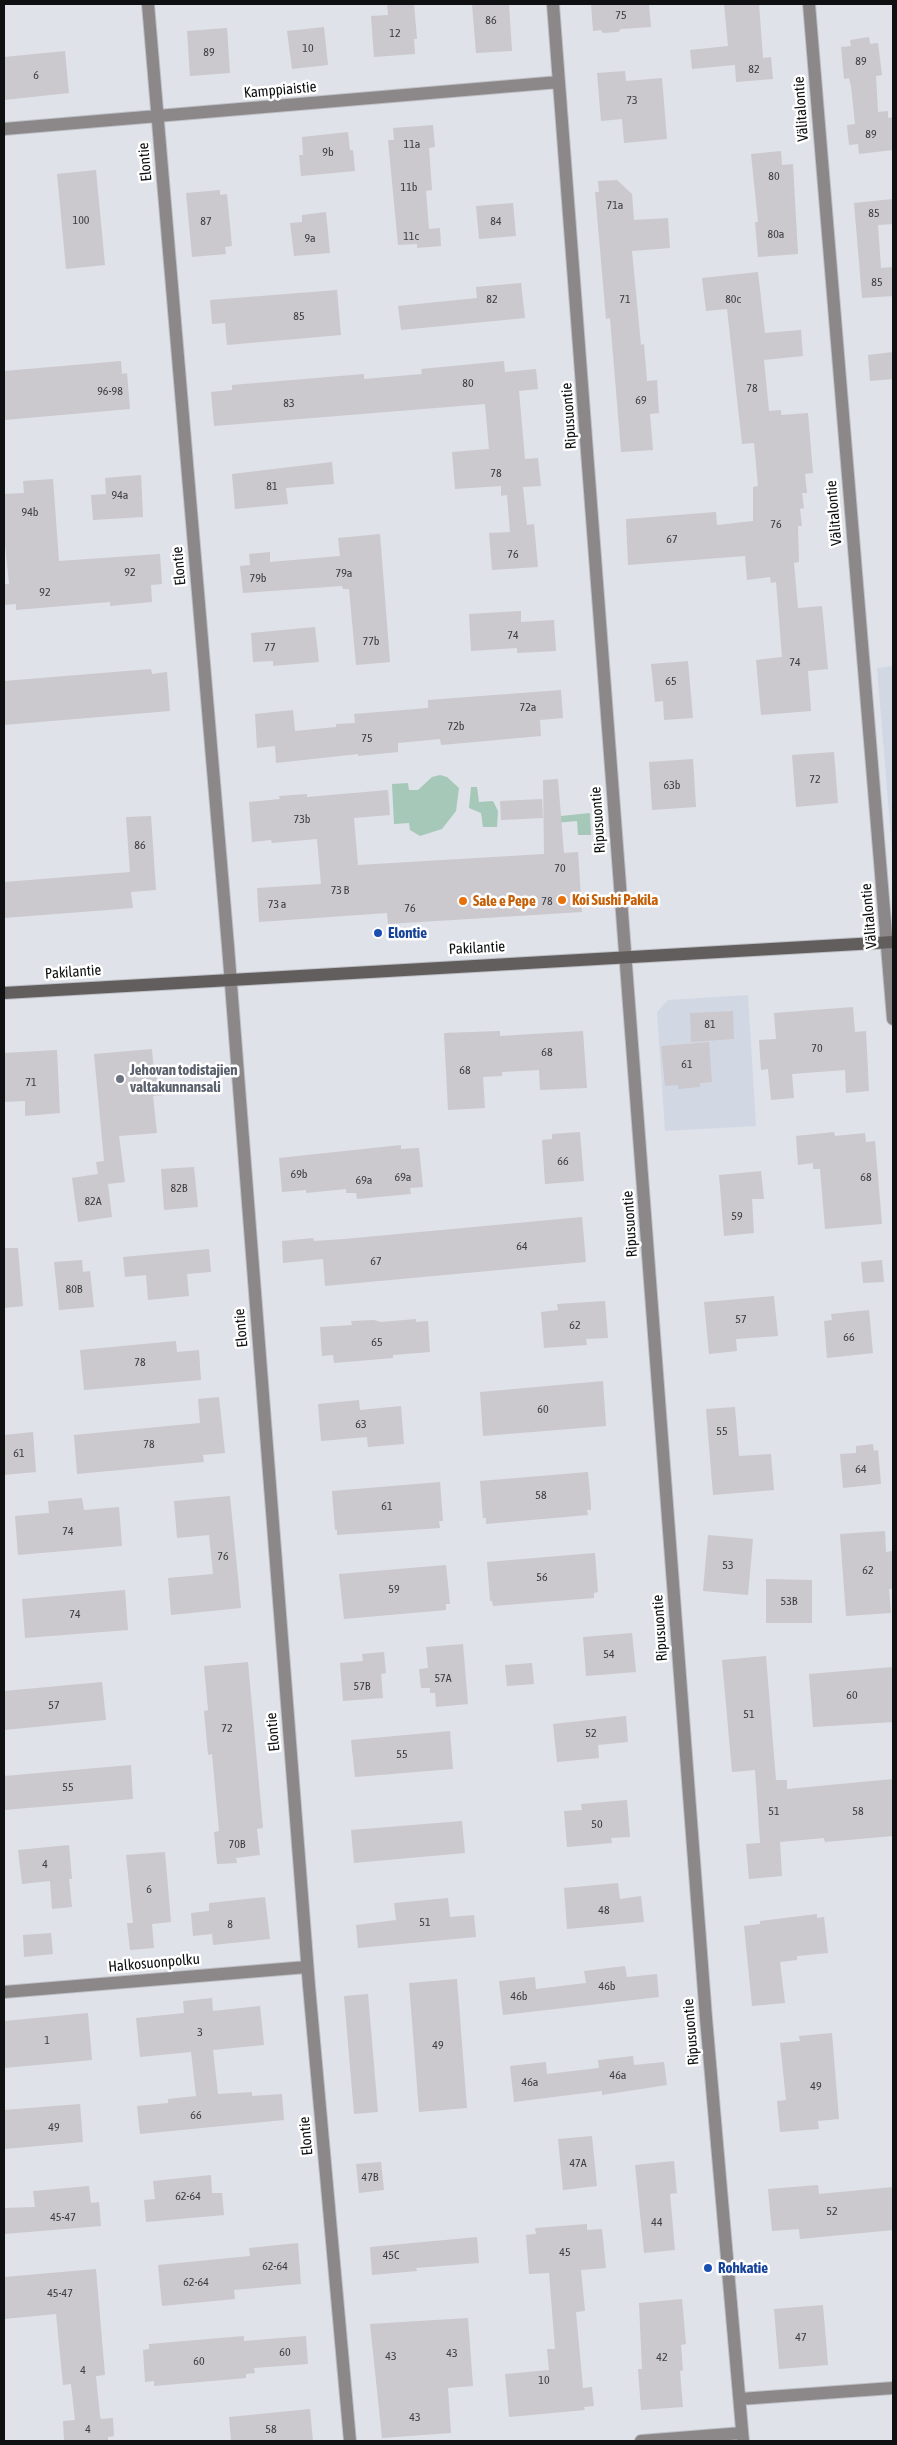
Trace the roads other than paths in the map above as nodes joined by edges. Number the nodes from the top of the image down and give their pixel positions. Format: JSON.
{"nodes":[{"id":1,"x":148,"y":4,"type":"edge"},
{"id":2,"x":553,"y":4,"type":"edge"},
{"id":3,"x":809,"y":4,"type":"edge"},
{"id":4,"x":560,"y":82,"type":"junction"},
{"id":5,"x":158,"y":116,"type":"junction"},
{"id":6,"x":4,"y":130,"type":"edge"},
{"id":7,"x":890,"y":942,"type":"edge"},
{"id":8,"x":625,"y":956,"type":"junction"},
{"id":9,"x":230,"y":978,"type":"junction"},
{"id":10,"x":4,"y":993,"type":"edge"},
{"id":11,"x":893,"y":1019,"type":"edge"},
{"id":12,"x":307,"y":1967,"type":"junction"},
{"id":13,"x":4,"y":1992,"type":"edge"},
{"id":14,"x":893,"y":2388,"type":"edge"},
{"id":15,"x":740,"y":2399,"type":"junction"},
{"id":16,"x":743,"y":2437,"type":"edge"},
{"id":17,"x":350,"y":2441,"type":"edge"},
{"id":18,"x":641,"y":2441,"type":"edge"}],
"edges":[{"from":1,"to":5,"type":"street","name":"Elontie"},
{"from":2,"to":4,"type":"street","name":"Ripusuontie"},
{"from":3,"to":7,"type":"street","name":"Välitalontie"},
{"from":4,"to":5,"type":"street","name":"Kamppiaistie"},
{"from":4,"to":8,"type":"street","name":"Ripusuontie"},
{"from":5,"to":6,"type":"street","name":"Kamppiaistie"},
{"from":5,"to":9,"type":"street","name":"Elontie"},
{"from":7,"to":8,"type":"main road","name":"Pakilantie"},
{"from":7,"to":11,"type":"street","name":"Välitalontie"},
{"from":8,"to":9,"type":"main road","name":"Pakilantie"},
{"from":8,"to":15,"type":"street","name":"Ripusuontie"},
{"from":9,"to":10,"type":"main road","name":"Pakilantie"},
{"from":9,"to":12,"type":"street","name":"Elontie"},
{"from":12,"to":13,"type":"street","name":"Halkosuonpolku"},
{"from":12,"to":17,"type":"street","name":"Elontie"},
{"from":14,"to":15,"type":"street"},
{"from":15,"to":16,"type":"street","name":"Ripusuontie"},
{"from":16,"to":18,"type":"street"}]}
